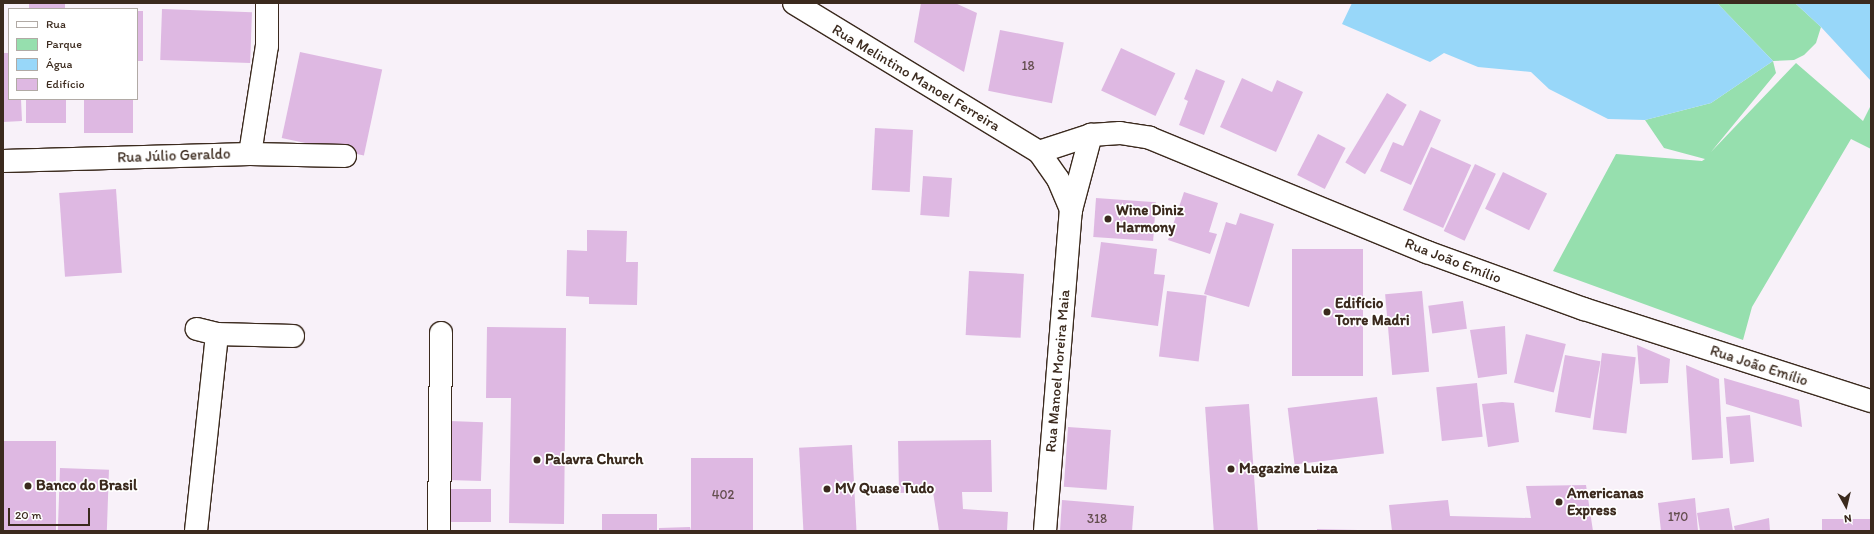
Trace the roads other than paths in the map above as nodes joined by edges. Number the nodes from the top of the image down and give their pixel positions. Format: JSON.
{"nodes":[{"id":1,"x":267,"y":3,"type":"edge"},
{"id":2,"x":794,"y":3,"type":"edge"},
{"id":3,"x":1091,"y":135,"type":"junction"},
{"id":4,"x":1039,"y":152,"type":"junction"},
{"id":5,"x":250,"y":154,"type":"junction"},
{"id":6,"x":345,"y":156,"type":"dead end"},
{"id":7,"x":3,"y":161,"type":"edge"},
{"id":8,"x":1072,"y":210,"type":"junction"},
{"id":9,"x":197,"y":328,"type":"dead end"},
{"id":10,"x":441,"y":333,"type":"dead end"},
{"id":11,"x":217,"y":334,"type":"junction"},
{"id":12,"x":293,"y":336,"type":"dead end"},
{"id":13,"x":1871,"y":401,"type":"edge"},
{"id":14,"x":196,"y":531,"type":"edge"},
{"id":15,"x":439,"y":531,"type":"edge"},
{"id":16,"x":1045,"y":531,"type":"edge"}],
"edges":[{"from":1,"to":5,"type":"main road"},
{"from":2,"to":4,"type":"main road","name":"Rua Melintino Manoel Ferreira"},
{"from":3,"to":4,"type":"main road","name":"Rua João Emílio"},
{"from":3,"to":8,"type":"main road","name":"Rua Manoel Moreira Maia"},
{"from":3,"to":13,"type":"main road","name":"Rua João Emílio"},
{"from":4,"to":8,"type":"main road","name":"Rua Manoel Moreira Maia"},
{"from":5,"to":6,"type":"main road","name":"Rua Júlio Geraldo"},
{"from":5,"to":7,"type":"main road","name":"Rua Júlio Geraldo"},
{"from":8,"to":16,"type":"main road","name":"Rua Manoel Moreira Maia"},
{"from":9,"to":11,"type":"main road"},
{"from":10,"to":15,"type":"main road"},
{"from":11,"to":12,"type":"main road"},
{"from":11,"to":14,"type":"main road"}]}
